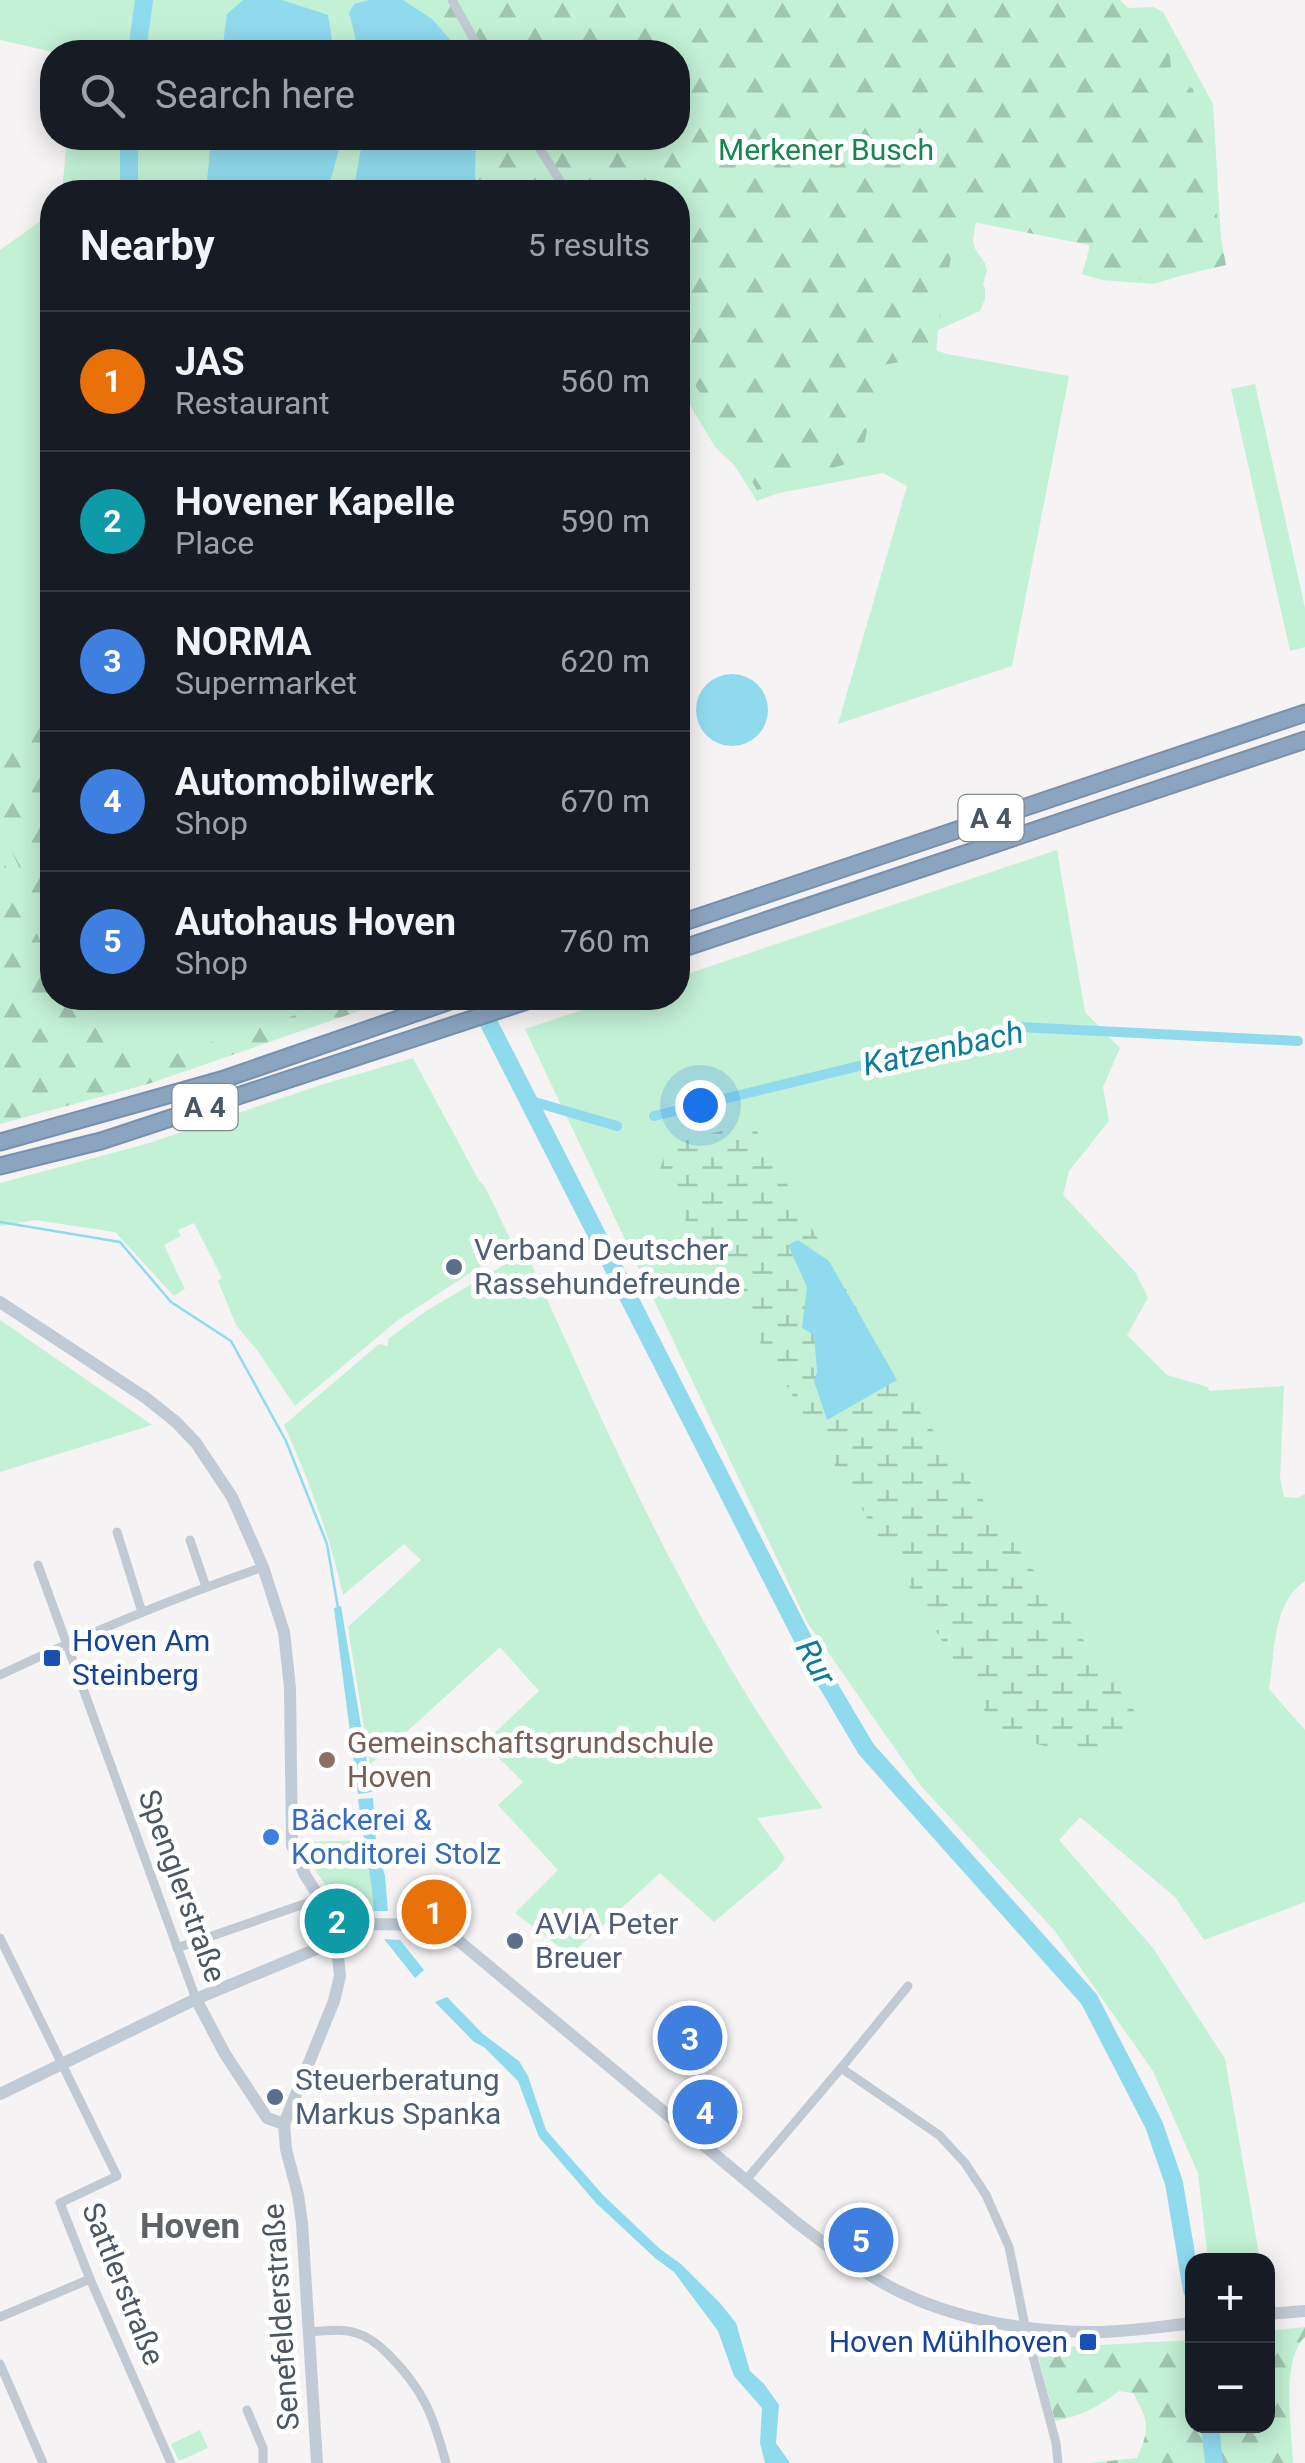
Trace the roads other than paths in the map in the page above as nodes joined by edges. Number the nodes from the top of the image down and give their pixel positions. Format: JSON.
{"nodes":[{"id":1,"x":452,"y":0,"type":"edge"},
{"id":2,"x":474,"y":40,"type":"edge"},
{"id":3,"x":541,"y":150,"type":"edge"},
{"id":4,"x":560,"y":180,"type":"edge"},
{"id":5,"x":1305,"y":713,"type":"edge"},
{"id":6,"x":1305,"y":740,"type":"edge"},
{"id":7,"x":690,"y":920,"type":"edge"},
{"id":8,"x":690,"y":946,"type":"edge"},
{"id":9,"x":422,"y":1010,"type":"edge"},
{"id":10,"x":500,"y":1010,"type":"edge"},
{"id":11,"x":0,"y":1142,"type":"edge"},
{"id":12,"x":0,"y":1166,"type":"edge"},
{"id":13,"x":0,"y":1302,"type":"edge"},
{"id":14,"x":117,"y":1532,"type":"dead end"},
{"id":15,"x":190,"y":1540,"type":"dead end"},
{"id":16,"x":38,"y":1565,"type":"dead end"},
{"id":17,"x":263,"y":1567,"type":"junction"},
{"id":18,"x":206,"y":1587,"type":"junction"},
{"id":19,"x":142,"y":1612,"type":"junction"},
{"id":20,"x":66,"y":1644,"type":"junction"},
{"id":21,"x":0,"y":1674,"type":"edge"},
{"id":22,"x":321,"y":1902,"type":"junction"},
{"id":23,"x":355,"y":1923,"type":"junction"},
{"id":24,"x":332,"y":1937,"type":"junction"},
{"id":25,"x":0,"y":1938,"type":"edge"},
{"id":26,"x":178,"y":1948,"type":"junction"},
{"id":27,"x":908,"y":1986,"type":"dead end"},
{"id":28,"x":196,"y":1998,"type":"junction"},
{"id":29,"x":62,"y":2063,"type":"junction"},
{"id":30,"x":841,"y":2068,"type":"junction"},
{"id":31,"x":0,"y":2094,"type":"edge"},
{"id":32,"x":284,"y":2124,"type":"junction"},
{"id":33,"x":746,"y":2180,"type":"junction"},
{"id":34,"x":90,"y":2279,"type":"junction"},
{"id":35,"x":1305,"y":2311,"type":"edge"},
{"id":36,"x":1275,"y":2314,"type":"edge"},
{"id":37,"x":0,"y":2318,"type":"edge"},
{"id":38,"x":1185,"y":2324,"type":"edge"},
{"id":39,"x":1025,"y":2326,"type":"junction"},
{"id":40,"x":310,"y":2332,"type":"junction"},
{"id":41,"x":0,"y":2364,"type":"edge"},
{"id":42,"x":246,"y":2410,"type":"dead end"},
{"id":43,"x":44,"y":2463,"type":"edge"},
{"id":44,"x":171,"y":2463,"type":"edge"},
{"id":45,"x":264,"y":2463,"type":"edge"},
{"id":46,"x":317,"y":2463,"type":"edge"},
{"id":47,"x":446,"y":2463,"type":"edge"},
{"id":48,"x":1058,"y":2463,"type":"edge"}],
"edges":[{"from":1,"to":2,"type":"street"},
{"from":3,"to":4,"type":"street"},
{"from":5,"to":7,"type":"highway","number":"A 4"},
{"from":6,"to":8,"type":"highway","number":"A 4"},
{"from":9,"to":11,"type":"highway","number":"A 4"},
{"from":10,"to":12,"type":"highway","number":"A 4"},
{"from":13,"to":17,"type":"main road"},
{"from":14,"to":19,"type":"street"},
{"from":15,"to":18,"type":"street"},
{"from":16,"to":20,"type":"street","name":"Spenglerstraße"},
{"from":17,"to":18,"type":"street"},
{"from":17,"to":22,"type":"main road"},
{"from":18,"to":19,"type":"street"},
{"from":19,"to":20,"type":"street"},
{"from":20,"to":21,"type":"street"},
{"from":20,"to":26,"type":"street","name":"Spenglerstraße"},
{"from":22,"to":23,"type":"main road"},
{"from":22,"to":24,"type":"main road"},
{"from":22,"to":26,"type":"street"},
{"from":23,"to":24,"type":"main road"},
{"from":23,"to":33,"type":"main road"},
{"from":24,"to":28,"type":"main road"},
{"from":24,"to":32,"type":"main road"},
{"from":25,"to":29,"type":"street","name":"Sattlerstraße"},
{"from":26,"to":28,"type":"street","name":"Spenglerstraße"},
{"from":27,"to":30,"type":"street"},
{"from":28,"to":29,"type":"main road"},
{"from":28,"to":32,"type":"main road","name":"Spenglerstraße"},
{"from":29,"to":31,"type":"main road"},
{"from":29,"to":34,"type":"street","name":"Sattlerstraße"},
{"from":30,"to":33,"type":"street"},
{"from":30,"to":39,"type":"street"},
{"from":32,"to":40,"type":"main road","name":"Senefelderstraße"},
{"from":33,"to":39,"type":"main road"},
{"from":34,"to":37,"type":"street"},
{"from":34,"to":44,"type":"street","name":"Sattlerstraße"},
{"from":35,"to":36,"type":"main road"},
{"from":38,"to":39,"type":"main road"},
{"from":39,"to":48,"type":"street"},
{"from":40,"to":46,"type":"main road","name":"Senefelderstraße"},
{"from":40,"to":47,"type":"street"},
{"from":41,"to":43,"type":"street"},
{"from":42,"to":45,"type":"street"}]}
